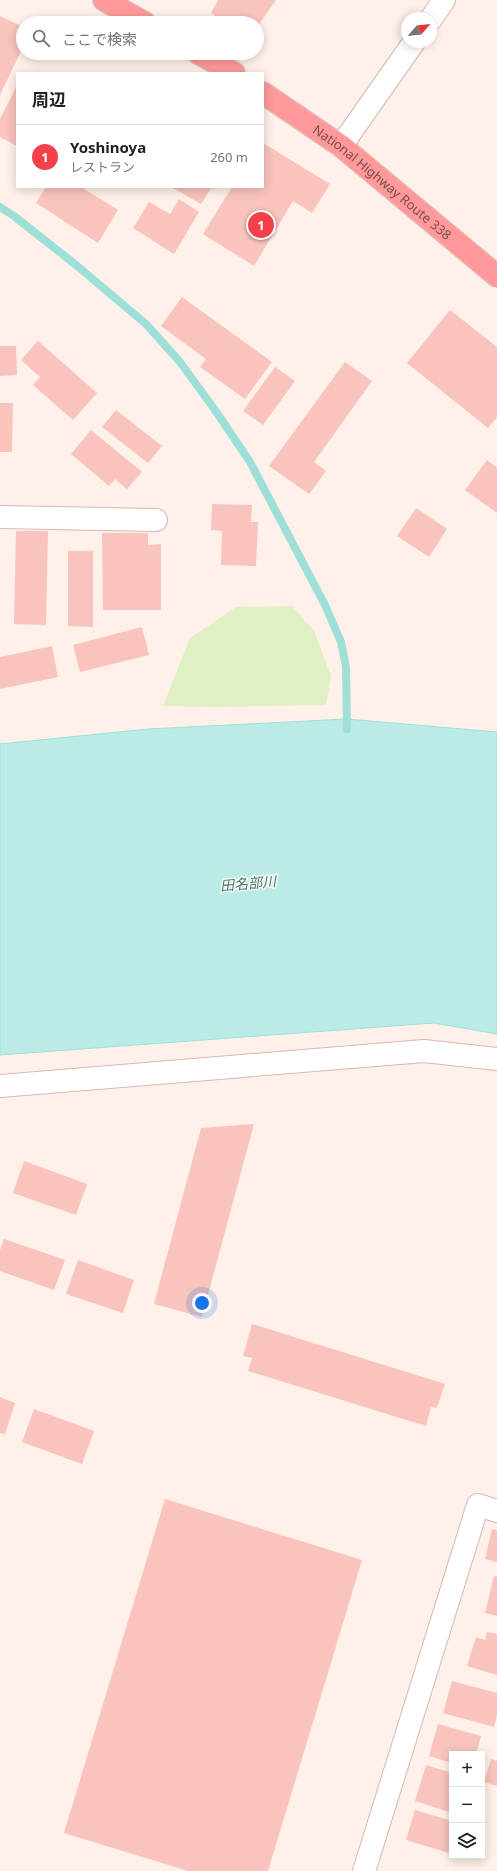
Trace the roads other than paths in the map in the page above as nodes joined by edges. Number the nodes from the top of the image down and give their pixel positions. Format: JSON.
{"nodes":[{"id":1,"x":104,"y":0,"type":"edge"},
{"id":2,"x":444,"y":0,"type":"edge"},
{"id":3,"x":435,"y":12,"type":"edge"},
{"id":4,"x":133,"y":16,"type":"edge"},
{"id":5,"x":410,"y":48,"type":"edge"},
{"id":6,"x":211,"y":60,"type":"edge"},
{"id":7,"x":232,"y":72,"type":"edge"},
{"id":8,"x":264,"y":94,"type":"edge"},
{"id":9,"x":341,"y":146,"type":"junction"},
{"id":10,"x":497,"y":276,"type":"edge"},
{"id":11,"x":0,"y":517,"type":"edge"},
{"id":12,"x":156,"y":520,"type":"dead end"},
{"id":13,"x":497,"y":1059,"type":"edge"},
{"id":14,"x":0,"y":1086,"type":"edge"},
{"id":15,"x":497,"y":1511,"type":"edge"},
{"id":16,"x":364,"y":1871,"type":"edge"}],
"edges":[{"from":1,"to":4,"type":"highway"},
{"from":2,"to":3,"type":"street"},
{"from":5,"to":9,"type":"street"},
{"from":6,"to":7,"type":"highway"},
{"from":8,"to":9,"type":"highway","name":"National Highway Route 338"},
{"from":9,"to":10,"type":"highway","name":"National Highway Route 338"},
{"from":11,"to":12,"type":"street"},
{"from":13,"to":14,"type":"street"},
{"from":15,"to":16,"type":"street"}]}
